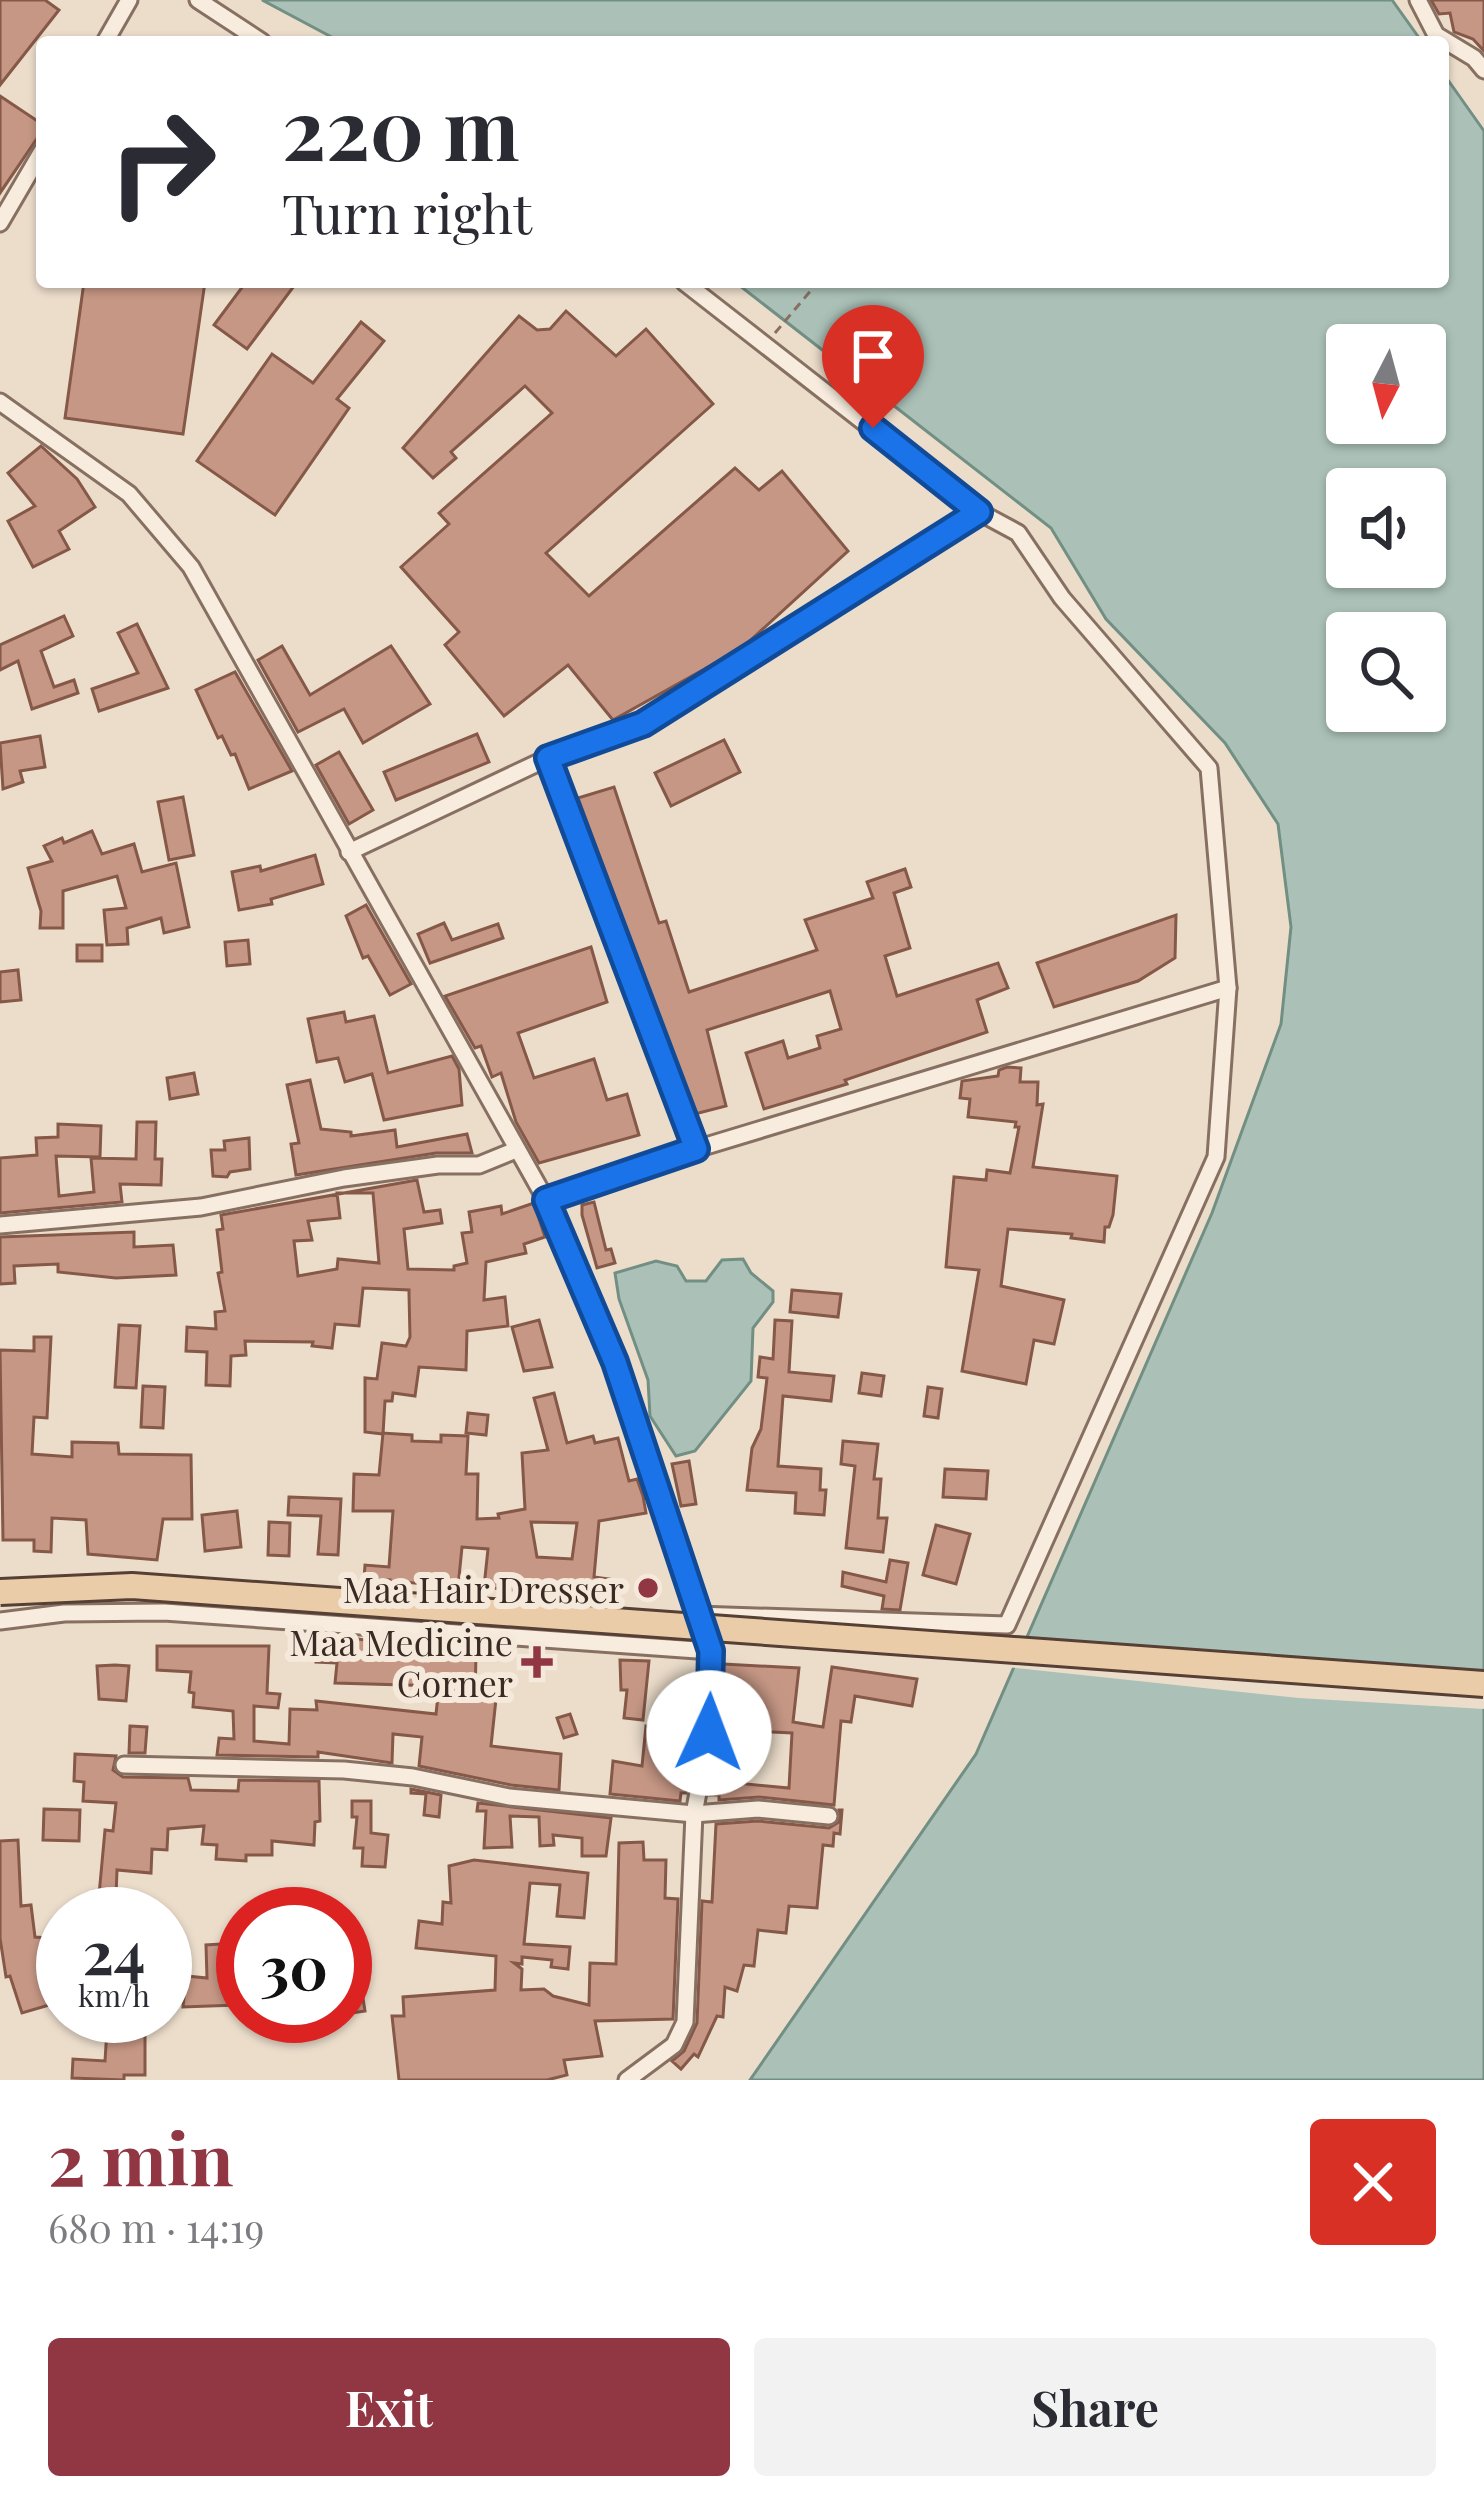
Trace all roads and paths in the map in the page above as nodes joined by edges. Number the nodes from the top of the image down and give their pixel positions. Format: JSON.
{"nodes":[{"id":1,"x":129,"y":0,"type":"edge"},
{"id":2,"x":198,"y":0,"type":"edge"},
{"id":3,"x":1418,"y":0,"type":"edge"},
{"id":4,"x":108,"y":36,"type":"edge"},
{"id":5,"x":253,"y":36,"type":"edge"},
{"id":6,"x":1438,"y":36,"type":"edge"},
{"id":7,"x":1449,"y":43,"type":"edge"},
{"id":8,"x":1481,"y":61,"type":"edge"},
{"id":9,"x":36,"y":161,"type":"edge"},
{"id":10,"x":0,"y":223,"type":"edge"},
{"id":11,"x":692,"y":288,"type":"edge"},
{"id":12,"x":814,"y":288,"type":"edge"},
{"id":13,"x":766,"y":344,"type":"junction"},
{"id":14,"x":0,"y":401,"type":"edge"},
{"id":15,"x":979,"y":512,"type":"junction"},
{"id":16,"x":548,"y":758,"type":"junction"},
{"id":17,"x":349,"y":852,"type":"junction"},
{"id":18,"x":1228,"y":988,"type":"junction"},
{"id":19,"x":696,"y":1149,"type":"junction"},
{"id":20,"x":516,"y":1150,"type":"junction"},
{"id":21,"x":546,"y":1200,"type":"junction"},
{"id":22,"x":0,"y":1225,"type":"edge"},
{"id":23,"x":0,"y":1592,"type":"edge"},
{"id":24,"x":697,"y":1615,"type":"junction"},
{"id":25,"x":0,"y":1621,"type":"edge"},
{"id":26,"x":711,"y":1651,"type":"junction"},
{"id":27,"x":1484,"y":1684,"type":"edge"},
{"id":28,"x":124,"y":1765,"type":"dead end"},
{"id":29,"x":694,"y":1814,"type":"junction"},
{"id":30,"x":829,"y":1816,"type":"dead end"},
{"id":31,"x":627,"y":2080,"type":"edge"}],
"edges":[{"from":1,"to":4,"type":"street"},
{"from":2,"to":5,"type":"street"},
{"from":3,"to":6,"type":"street"},
{"from":7,"to":8,"type":"street"},
{"from":9,"to":10,"type":"street"},
{"from":11,"to":13,"type":"street"},
{"from":12,"to":13,"type":"path"},
{"from":13,"to":15,"type":"street"},
{"from":14,"to":17,"type":"street"},
{"from":15,"to":16,"type":"street"},
{"from":15,"to":18,"type":"street"},
{"from":16,"to":17,"type":"street"},
{"from":16,"to":19,"type":"street"},
{"from":17,"to":20,"type":"street"},
{"from":18,"to":19,"type":"street"},
{"from":18,"to":24,"type":"street"},
{"from":19,"to":21,"type":"street"},
{"from":20,"to":21,"type":"street"},
{"from":20,"to":22,"type":"street"},
{"from":21,"to":24,"type":"street"},
{"from":23,"to":27,"type":"main road","bridge":true},
{"from":24,"to":26,"type":"street"},
{"from":25,"to":26,"type":"street"},
{"from":26,"to":29,"type":"street"},
{"from":28,"to":29,"type":"street"},
{"from":29,"to":30,"type":"street"},
{"from":29,"to":31,"type":"street"}]}
